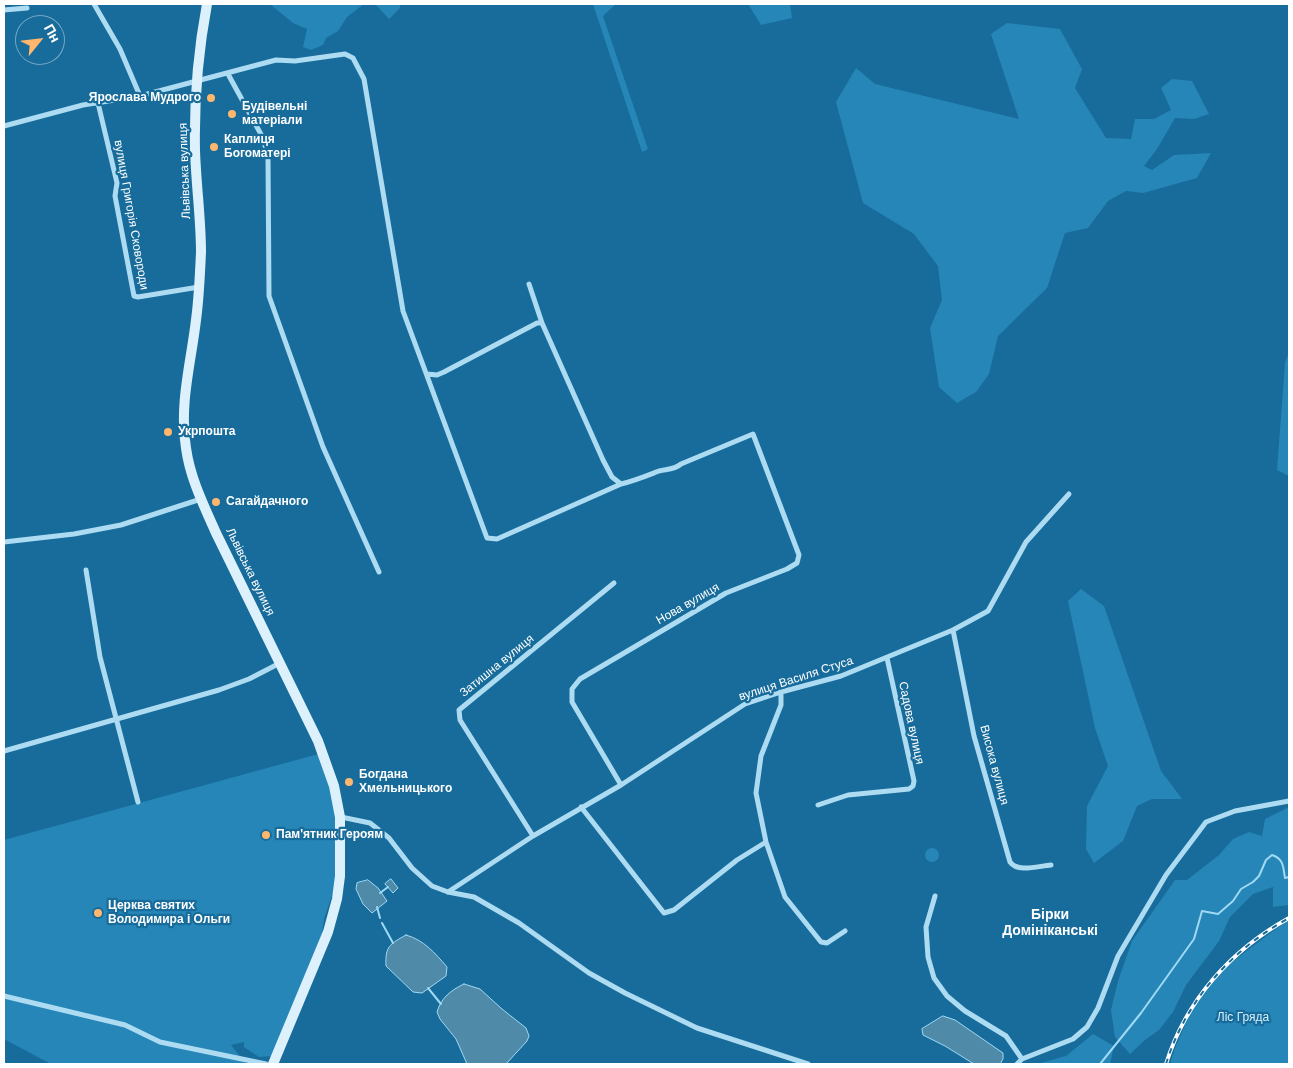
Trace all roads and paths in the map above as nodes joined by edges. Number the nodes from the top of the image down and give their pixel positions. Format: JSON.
{"nodes":[{"id":1,"x":94,"y":4,"type":"edge"},
{"id":2,"x":207,"y":4,"type":"edge"},
{"id":3,"x":27,"y":8,"type":"dead end"},
{"id":4,"x":4,"y":10,"type":"edge"},
{"id":5,"x":228,"y":74,"type":"junction"},
{"id":6,"x":196,"y":80,"type":"junction"},
{"id":7,"x":140,"y":96,"type":"junction"},
{"id":8,"x":98,"y":103,"type":"junction"},
{"id":9,"x":4,"y":126,"type":"edge"},
{"id":10,"x":528,"y":284,"type":"dead end"},
{"id":11,"x":199,"y":287,"type":"junction"},
{"id":12,"x":542,"y":323,"type":"junction"},
{"id":13,"x":426,"y":374,"type":"junction"},
{"id":14,"x":621,"y":484,"type":"junction"},
{"id":15,"x":1069,"y":494,"type":"dead end"},
{"id":16,"x":200,"y":498,"type":"junction"},
{"id":17,"x":4,"y":542,"type":"edge"},
{"id":18,"x":86,"y":570,"type":"dead end"},
{"id":19,"x":379,"y":572,"type":"dead end"},
{"id":20,"x":614,"y":583,"type":"dead end"},
{"id":21,"x":953,"y":630,"type":"junction"},
{"id":22,"x":887,"y":658,"type":"junction"},
{"id":23,"x":281,"y":662,"type":"junction"},
{"id":24,"x":781,"y":692,"type":"junction"},
{"id":25,"x":116,"y":719,"type":"junction"},
{"id":26,"x":4,"y":751,"type":"edge"},
{"id":27,"x":621,"y":785,"type":"junction"},
{"id":28,"x":1289,"y":801,"type":"edge"},
{"id":29,"x":138,"y":802,"type":"dead end"},
{"id":30,"x":818,"y":805,"type":"dead end"},
{"id":31,"x":581,"y":807,"type":"junction"},
{"id":32,"x":340,"y":816,"type":"junction"},
{"id":33,"x":533,"y":836,"type":"junction"},
{"id":34,"x":766,"y":842,"type":"junction"},
{"id":35,"x":1051,"y":865,"type":"dead end"},
{"id":36,"x":448,"y":892,"type":"junction"},
{"id":37,"x":935,"y":896,"type":"dead end"},
{"id":38,"x":845,"y":931,"type":"dead end"},
{"id":39,"x":4,"y":996,"type":"edge"},
{"id":40,"x":1022,"y":1059,"type":"junction"},
{"id":41,"x":266,"y":1064,"type":"edge"},
{"id":42,"x":273,"y":1064,"type":"edge"},
{"id":43,"x":808,"y":1064,"type":"edge"},
{"id":44,"x":1016,"y":1064,"type":"edge"}],
"edges":[{"from":1,"to":7,"type":"street"},
{"from":2,"to":6,"type":"main road","name":"Львівська вулиця"},
{"from":3,"to":4,"type":"street"},
{"from":5,"to":6,"type":"street"},
{"from":5,"to":13,"type":"street"},
{"from":5,"to":19,"type":"street"},
{"from":6,"to":7,"type":"street"},
{"from":6,"to":11,"type":"main road","name":"Львівська вулиця"},
{"from":7,"to":8,"type":"street"},
{"from":8,"to":9,"type":"street"},
{"from":8,"to":11,"type":"street","name":"вулиця Григорія Сковороди"},
{"from":10,"to":12,"type":"street"},
{"from":11,"to":16,"type":"main road","name":"Львівська вулиця"},
{"from":12,"to":13,"type":"street"},
{"from":12,"to":14,"type":"street"},
{"from":13,"to":14,"type":"street"},
{"from":14,"to":27,"type":"street","name":"Нова вулиця"},
{"from":15,"to":21,"type":"street","name":"вулиця Василя Стуса"},
{"from":16,"to":17,"type":"street"},
{"from":16,"to":23,"type":"main road","name":"Львівська вулиця"},
{"from":18,"to":25,"type":"street"},
{"from":20,"to":33,"type":"street","name":"Затишна вулиця"},
{"from":21,"to":22,"type":"street","name":"вулиця Василя Стуса"},
{"from":21,"to":35,"type":"street","name":"Висока вулиця"},
{"from":22,"to":24,"type":"street","name":"вулиця Василя Стуса"},
{"from":22,"to":30,"type":"street","name":"Садова вулиця"},
{"from":23,"to":25,"type":"street"},
{"from":23,"to":32,"type":"main road","name":"Львівська вулиця"},
{"from":24,"to":27,"type":"street","name":"вулиця Василя Стуса"},
{"from":24,"to":34,"type":"street"},
{"from":25,"to":26,"type":"street"},
{"from":25,"to":29,"type":"street"},
{"from":27,"to":31,"type":"street","name":"вулиця Василя Стуса"},
{"from":28,"to":40,"type":"street"},
{"from":31,"to":33,"type":"street","name":"вулиця Василя Стуса"},
{"from":31,"to":34,"type":"street"},
{"from":32,"to":36,"type":"street"},
{"from":32,"to":42,"type":"main road","name":"Львівська вулиця"},
{"from":33,"to":36,"type":"street","name":"вулиця Василя Стуса"},
{"from":34,"to":38,"type":"street"},
{"from":36,"to":43,"type":"street"},
{"from":37,"to":40,"type":"street"},
{"from":39,"to":41,"type":"street"},
{"from":40,"to":44,"type":"street"}]}
